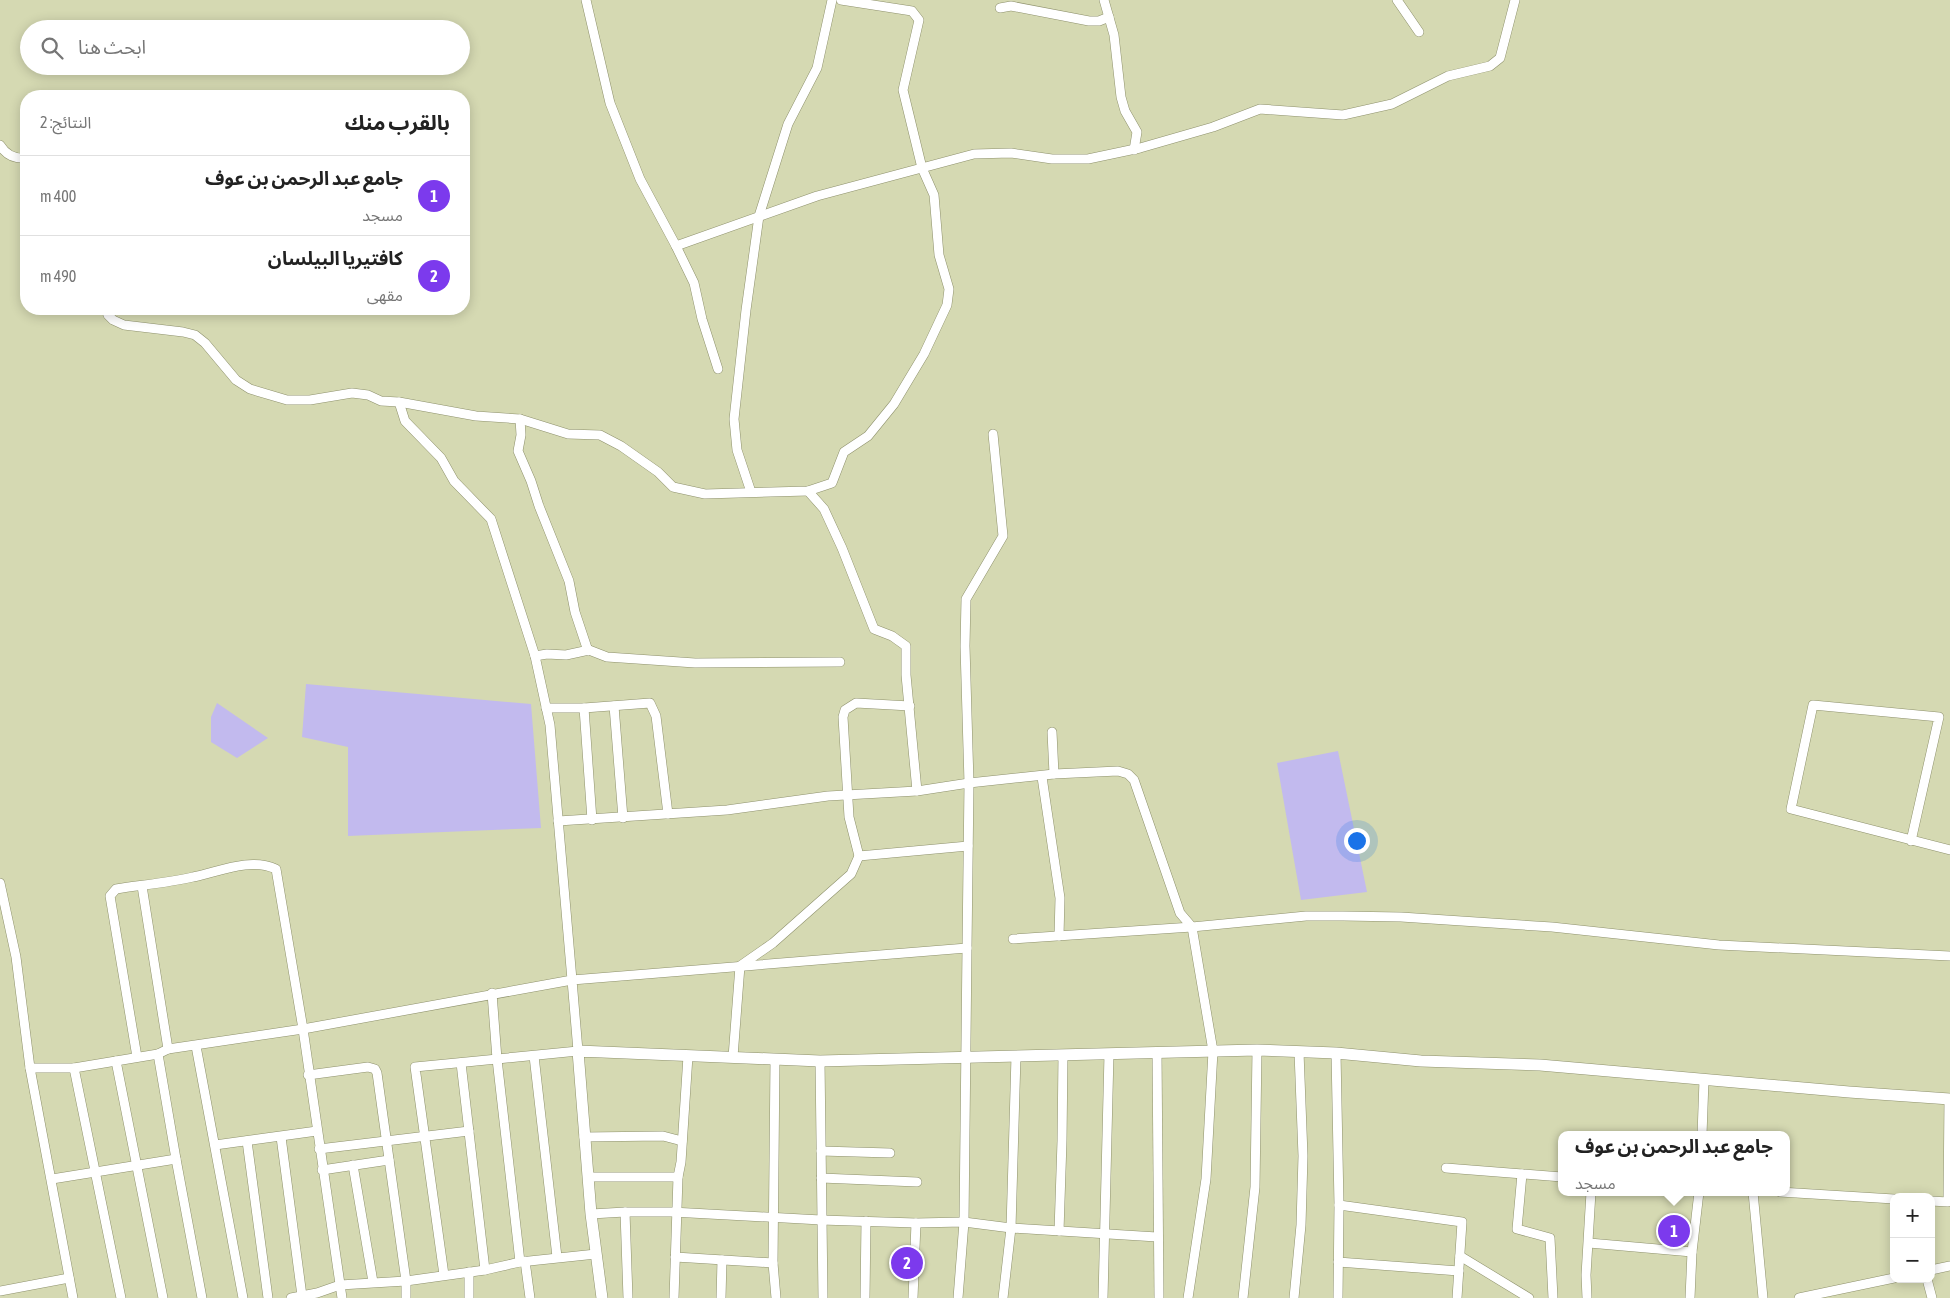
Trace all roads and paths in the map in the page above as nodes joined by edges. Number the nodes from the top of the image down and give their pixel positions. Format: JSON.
{"nodes":[{"id":1,"x":586,"y":0,"type":"edge"},
{"id":2,"x":832,"y":0,"type":"edge"},
{"id":3,"x":841,"y":0,"type":"edge"},
{"id":4,"x":1104,"y":0,"type":"edge"},
{"id":5,"x":1397,"y":0,"type":"edge"},
{"id":6,"x":1515,"y":0,"type":"edge"},
{"id":7,"x":1000,"y":8,"type":"dead end"},
{"id":8,"x":1109,"y":17,"type":"junction"},
{"id":9,"x":1418,"y":32,"type":"dead end"},
{"id":10,"x":0,"y":145,"type":"edge"},
{"id":11,"x":1134,"y":150,"type":"junction"},
{"id":12,"x":20,"y":158,"type":"edge"},
{"id":13,"x":922,"y":168,"type":"junction"},
{"id":14,"x":759,"y":216,"type":"junction"},
{"id":15,"x":676,"y":246,"type":"junction"},
{"id":16,"x":108,"y":315,"type":"edge"},
{"id":17,"x":718,"y":369,"type":"dead end"},
{"id":18,"x":399,"y":402,"type":"junction"},
{"id":19,"x":520,"y":419,"type":"junction"},
{"id":20,"x":993,"y":434,"type":"dead end"},
{"id":21,"x":808,"y":491,"type":"junction"},
{"id":22,"x":750,"y":492,"type":"junction"},
{"id":23,"x":588,"y":651,"type":"junction"},
{"id":24,"x":535,"y":656,"type":"junction"},
{"id":25,"x":840,"y":662,"type":"dead end"},
{"id":26,"x":614,"y":706,"type":"junction"},
{"id":27,"x":910,"y":706,"type":"junction"},
{"id":28,"x":546,"y":708,"type":"junction"},
{"id":29,"x":584,"y":708,"type":"junction"},
{"id":30,"x":1052,"y":732,"type":"dead end"},
{"id":31,"x":1054,"y":774,"type":"junction"},
{"id":32,"x":1042,"y":777,"type":"junction"},
{"id":33,"x":969,"y":783,"type":"junction"},
{"id":34,"x":917,"y":791,"type":"junction"},
{"id":35,"x":848,"y":795,"type":"junction"},
{"id":36,"x":668,"y":814,"type":"junction"},
{"id":37,"x":623,"y":818,"type":"junction"},
{"id":38,"x":592,"y":820,"type":"junction"},
{"id":39,"x":558,"y":821,"type":"junction"},
{"id":40,"x":1911,"y":841,"type":"junction"},
{"id":41,"x":968,"y":846,"type":"junction"},
{"id":42,"x":1950,"y":850,"type":"edge"},
{"id":43,"x":859,"y":856,"type":"junction"},
{"id":44,"x":0,"y":882,"type":"edge"},
{"id":45,"x":142,"y":886,"type":"junction"},
{"id":46,"x":1192,"y":927,"type":"junction"},
{"id":47,"x":1059,"y":936,"type":"junction"},
{"id":48,"x":1013,"y":939,"type":"dead end"},
{"id":49,"x":967,"y":948,"type":"junction"},
{"id":50,"x":1950,"y":956,"type":"edge"},
{"id":51,"x":740,"y":966,"type":"junction"},
{"id":52,"x":572,"y":980,"type":"junction"},
{"id":53,"x":492,"y":993,"type":"junction"},
{"id":54,"x":303,"y":1029,"type":"junction"},
{"id":55,"x":196,"y":1046,"type":"junction"},
{"id":56,"x":168,"y":1050,"type":"junction"},
{"id":57,"x":1257,"y":1050,"type":"junction"},
{"id":58,"x":578,"y":1051,"type":"junction"},
{"id":59,"x":1213,"y":1051,"type":"junction"},
{"id":60,"x":1157,"y":1052,"type":"junction"},
{"id":61,"x":1299,"y":1052,"type":"junction"},
{"id":62,"x":1336,"y":1053,"type":"junction"},
{"id":63,"x":158,"y":1054,"type":"junction"},
{"id":64,"x":1109,"y":1054,"type":"junction"},
{"id":65,"x":1063,"y":1055,"type":"junction"},
{"id":66,"x":534,"y":1056,"type":"junction"},
{"id":67,"x":688,"y":1056,"type":"junction"},
{"id":68,"x":1016,"y":1056,"type":"junction"},
{"id":69,"x":137,"y":1057,"type":"junction"},
{"id":70,"x":734,"y":1057,"type":"junction"},
{"id":71,"x":966,"y":1058,"type":"junction"},
{"id":72,"x":498,"y":1059,"type":"junction"},
{"id":73,"x":775,"y":1059,"type":"junction"},
{"id":74,"x":116,"y":1061,"type":"junction"},
{"id":75,"x":820,"y":1061,"type":"junction"},
{"id":76,"x":461,"y":1063,"type":"junction"},
{"id":77,"x":30,"y":1068,"type":"junction"},
{"id":78,"x":74,"y":1068,"type":"junction"},
{"id":79,"x":308,"y":1075,"type":"junction"},
{"id":80,"x":1704,"y":1080,"type":"junction"},
{"id":81,"x":1950,"y":1099,"type":"edge"},
{"id":82,"x":317,"y":1131,"type":"junction"},
{"id":83,"x":469,"y":1131,"type":"junction"},
{"id":84,"x":1702,"y":1131,"type":"edge"},
{"id":85,"x":423,"y":1136,"type":"junction"},
{"id":86,"x":280,"y":1137,"type":"junction"},
{"id":87,"x":584,"y":1137,"type":"junction"},
{"id":88,"x":247,"y":1141,"type":"junction"},
{"id":89,"x":386,"y":1141,"type":"junction"},
{"id":90,"x":682,"y":1141,"type":"junction"},
{"id":91,"x":215,"y":1146,"type":"junction"},
{"id":92,"x":319,"y":1149,"type":"junction"},
{"id":93,"x":821,"y":1152,"type":"junction"},
{"id":94,"x":890,"y":1153,"type":"dead end"},
{"id":95,"x":176,"y":1159,"type":"junction"},
{"id":96,"x":389,"y":1160,"type":"junction"},
{"id":97,"x":136,"y":1164,"type":"junction"},
{"id":98,"x":353,"y":1165,"type":"junction"},
{"id":99,"x":1446,"y":1168,"type":"dead end"},
{"id":100,"x":322,"y":1170,"type":"junction"},
{"id":101,"x":96,"y":1171,"type":"junction"},
{"id":102,"x":1522,"y":1174,"type":"junction"},
{"id":103,"x":588,"y":1177,"type":"junction"},
{"id":104,"x":678,"y":1177,"type":"junction"},
{"id":105,"x":1558,"y":1177,"type":"edge"},
{"id":106,"x":52,"y":1178,"type":"junction"},
{"id":107,"x":821,"y":1178,"type":"junction"},
{"id":108,"x":916,"y":1182,"type":"dead end"},
{"id":109,"x":1790,"y":1193,"type":"edge"},
{"id":110,"x":1591,"y":1196,"type":"edge"},
{"id":111,"x":1699,"y":1196,"type":"edge"},
{"id":112,"x":1753,"y":1196,"type":"edge"},
{"id":113,"x":1890,"y":1199,"type":"edge"},
{"id":114,"x":1935,"y":1201,"type":"edge"},
{"id":115,"x":1339,"y":1205,"type":"junction"},
{"id":116,"x":625,"y":1212,"type":"junction"},
{"id":117,"x":678,"y":1212,"type":"junction"},
{"id":118,"x":591,"y":1214,"type":"junction"},
{"id":119,"x":774,"y":1218,"type":"junction"},
{"id":120,"x":821,"y":1220,"type":"junction"},
{"id":121,"x":866,"y":1221,"type":"junction"},
{"id":122,"x":964,"y":1222,"type":"junction"},
{"id":123,"x":916,"y":1223,"type":"junction"},
{"id":124,"x":1011,"y":1228,"type":"junction"},
{"id":125,"x":1059,"y":1231,"type":"junction"},
{"id":126,"x":1104,"y":1234,"type":"junction"},
{"id":127,"x":1157,"y":1237,"type":"junction"},
{"id":128,"x":1589,"y":1243,"type":"junction"},
{"id":129,"x":1692,"y":1252,"type":"junction"},
{"id":130,"x":596,"y":1254,"type":"junction"},
{"id":131,"x":675,"y":1256,"type":"junction"},
{"id":132,"x":1460,"y":1256,"type":"junction"},
{"id":133,"x":557,"y":1257,"type":"junction"},
{"id":134,"x":722,"y":1260,"type":"junction"},
{"id":135,"x":522,"y":1262,"type":"junction"},
{"id":136,"x":773,"y":1262,"type":"junction"},
{"id":137,"x":1338,"y":1262,"type":"junction"},
{"id":138,"x":1950,"y":1266,"type":"edge"},
{"id":139,"x":1935,"y":1269,"type":"edge"},
{"id":140,"x":485,"y":1270,"type":"junction"},
{"id":141,"x":1459,"y":1271,"type":"junction"},
{"id":142,"x":469,"y":1272,"type":"junction"},
{"id":143,"x":444,"y":1275,"type":"junction"},
{"id":144,"x":69,"y":1278,"type":"junction"},
{"id":145,"x":1890,"y":1279,"type":"edge"},
{"id":146,"x":406,"y":1281,"type":"junction"},
{"id":147,"x":373,"y":1282,"type":"junction"},
{"id":148,"x":1928,"y":1283,"type":"edge"},
{"id":149,"x":340,"y":1285,"type":"junction"},
{"id":150,"x":0,"y":1291,"type":"edge"},
{"id":151,"x":302,"y":1296,"type":"junction"},
{"id":152,"x":73,"y":1298,"type":"edge"},
{"id":153,"x":121,"y":1298,"type":"edge"},
{"id":154,"x":163,"y":1298,"type":"edge"},
{"id":155,"x":202,"y":1298,"type":"edge"},
{"id":156,"x":243,"y":1298,"type":"edge"},
{"id":157,"x":268,"y":1298,"type":"edge"},
{"id":158,"x":291,"y":1298,"type":"edge"},
{"id":159,"x":342,"y":1298,"type":"edge"},
{"id":160,"x":406,"y":1298,"type":"edge"},
{"id":161,"x":469,"y":1298,"type":"edge"},
{"id":162,"x":530,"y":1298,"type":"edge"},
{"id":163,"x":601,"y":1298,"type":"edge"},
{"id":164,"x":628,"y":1298,"type":"edge"},
{"id":165,"x":674,"y":1298,"type":"edge"},
{"id":166,"x":721,"y":1298,"type":"edge"},
{"id":167,"x":776,"y":1298,"type":"edge"},
{"id":168,"x":823,"y":1298,"type":"edge"},
{"id":169,"x":866,"y":1298,"type":"edge"},
{"id":170,"x":912,"y":1298,"type":"edge"},
{"id":171,"x":958,"y":1298,"type":"edge"},
{"id":172,"x":1003,"y":1298,"type":"edge"},
{"id":173,"x":1103,"y":1298,"type":"edge"},
{"id":174,"x":1158,"y":1298,"type":"edge"},
{"id":175,"x":1188,"y":1298,"type":"edge"},
{"id":176,"x":1243,"y":1298,"type":"edge"},
{"id":177,"x":1294,"y":1298,"type":"edge"},
{"id":178,"x":1338,"y":1298,"type":"edge"},
{"id":179,"x":1457,"y":1298,"type":"edge"},
{"id":180,"x":1529,"y":1298,"type":"edge"},
{"id":181,"x":1553,"y":1298,"type":"edge"},
{"id":182,"x":1587,"y":1298,"type":"edge"},
{"id":183,"x":1690,"y":1298,"type":"edge"},
{"id":184,"x":1763,"y":1298,"type":"edge"},
{"id":185,"x":1799,"y":1298,"type":"edge"},
{"id":186,"x":1932,"y":1298,"type":"edge"}],
"edges":[{"from":1,"to":15,"type":"street"},
{"from":2,"to":14,"type":"street"},
{"from":3,"to":13,"type":"street"},
{"from":4,"to":8,"type":"street"},
{"from":5,"to":9,"type":"street"},
{"from":6,"to":11,"type":"street"},
{"from":7,"to":8,"type":"street"},
{"from":8,"to":11,"type":"street"},
{"from":10,"to":12,"type":"street"},
{"from":11,"to":13,"type":"street"},
{"from":13,"to":14,"type":"street"},
{"from":13,"to":21,"type":"street"},
{"from":14,"to":15,"type":"street"},
{"from":14,"to":22,"type":"street"},
{"from":15,"to":17,"type":"street"},
{"from":16,"to":18,"type":"street"},
{"from":18,"to":19,"type":"street"},
{"from":18,"to":24,"type":"street"},
{"from":19,"to":22,"type":"street"},
{"from":19,"to":23,"type":"street"},
{"from":20,"to":33,"type":"street"},
{"from":21,"to":22,"type":"street"},
{"from":21,"to":27,"type":"street"},
{"from":23,"to":24,"type":"street"},
{"from":23,"to":25,"type":"street"},
{"from":24,"to":28,"type":"street"},
{"from":26,"to":29,"type":"street"},
{"from":26,"to":36,"type":"street"},
{"from":26,"to":37,"type":"street"},
{"from":27,"to":34,"type":"street"},
{"from":27,"to":35,"type":"street"},
{"from":28,"to":29,"type":"street"},
{"from":28,"to":39,"type":"street"},
{"from":29,"to":38,"type":"street"},
{"from":30,"to":31,"type":"street"},
{"from":31,"to":32,"type":"street"},
{"from":31,"to":46,"type":"street"},
{"from":32,"to":33,"type":"street"},
{"from":32,"to":47,"type":"street"},
{"from":33,"to":34,"type":"street"},
{"from":33,"to":41,"type":"street"},
{"from":34,"to":35,"type":"street"},
{"from":35,"to":36,"type":"street"},
{"from":35,"to":43,"type":"street"},
{"from":36,"to":37,"type":"street"},
{"from":37,"to":38,"type":"street"},
{"from":38,"to":39,"type":"street"},
{"from":39,"to":52,"type":"street"},
{"from":40,"to":40,"type":"street"},
{"from":40,"to":42,"type":"street"},
{"from":41,"to":43,"type":"street"},
{"from":41,"to":49,"type":"street"},
{"from":43,"to":51,"type":"street"},
{"from":44,"to":77,"type":"street"},
{"from":45,"to":54,"type":"street"},
{"from":45,"to":56,"type":"street"},
{"from":45,"to":69,"type":"street"},
{"from":46,"to":47,"type":"street"},
{"from":46,"to":50,"type":"street"},
{"from":46,"to":59,"type":"street"},
{"from":47,"to":48,"type":"street"},
{"from":49,"to":51,"type":"street"},
{"from":49,"to":71,"type":"street"},
{"from":51,"to":52,"type":"street"},
{"from":51,"to":70,"type":"street"},
{"from":52,"to":53,"type":"street"},
{"from":52,"to":58,"type":"street"},
{"from":53,"to":54,"type":"street"},
{"from":53,"to":72,"type":"street"},
{"from":54,"to":55,"type":"street"},
{"from":54,"to":79,"type":"street"},
{"from":55,"to":56,"type":"street"},
{"from":55,"to":91,"type":"street"},
{"from":56,"to":63,"type":"street"},
{"from":57,"to":59,"type":"street"},
{"from":57,"to":61,"type":"street"},
{"from":57,"to":176,"type":"street"},
{"from":58,"to":66,"type":"street"},
{"from":58,"to":67,"type":"street"},
{"from":58,"to":87,"type":"street"},
{"from":59,"to":60,"type":"street"},
{"from":59,"to":175,"type":"street"},
{"from":60,"to":64,"type":"street"},
{"from":60,"to":127,"type":"street"},
{"from":61,"to":62,"type":"street"},
{"from":61,"to":177,"type":"street"},
{"from":62,"to":80,"type":"street"},
{"from":62,"to":115,"type":"street"},
{"from":63,"to":69,"type":"street"},
{"from":63,"to":95,"type":"street"},
{"from":64,"to":65,"type":"street"},
{"from":64,"to":126,"type":"street"},
{"from":65,"to":68,"type":"street"},
{"from":65,"to":125,"type":"street"},
{"from":66,"to":72,"type":"street"},
{"from":66,"to":133,"type":"street"},
{"from":67,"to":70,"type":"street"},
{"from":67,"to":90,"type":"street"},
{"from":68,"to":71,"type":"street"},
{"from":68,"to":124,"type":"street"},
{"from":69,"to":74,"type":"street"},
{"from":70,"to":73,"type":"street"},
{"from":71,"to":75,"type":"street"},
{"from":71,"to":122,"type":"street"},
{"from":72,"to":76,"type":"street"},
{"from":72,"to":135,"type":"street"},
{"from":73,"to":75,"type":"street"},
{"from":73,"to":119,"type":"street"},
{"from":74,"to":78,"type":"street"},
{"from":74,"to":97,"type":"street"},
{"from":75,"to":93,"type":"street"},
{"from":76,"to":83,"type":"street"},
{"from":76,"to":85,"type":"street"},
{"from":77,"to":78,"type":"street"},
{"from":77,"to":106,"type":"street"},
{"from":78,"to":101,"type":"street"},
{"from":79,"to":82,"type":"street"},
{"from":79,"to":89,"type":"street"},
{"from":80,"to":81,"type":"street"},
{"from":80,"to":84,"type":"street"},
{"from":81,"to":114,"type":"street"},
{"from":82,"to":86,"type":"street"},
{"from":82,"to":92,"type":"street"},
{"from":83,"to":85,"type":"street"},
{"from":83,"to":140,"type":"street"},
{"from":85,"to":89,"type":"street"},
{"from":85,"to":143,"type":"street"},
{"from":86,"to":88,"type":"street"},
{"from":86,"to":151,"type":"street"},
{"from":87,"to":90,"type":"street"},
{"from":87,"to":103,"type":"street"},
{"from":88,"to":91,"type":"street"},
{"from":88,"to":157,"type":"street"},
{"from":89,"to":92,"type":"street"},
{"from":89,"to":96,"type":"street"},
{"from":90,"to":104,"type":"street"},
{"from":91,"to":156,"type":"street"},
{"from":92,"to":100,"type":"street"},
{"from":93,"to":94,"type":"street"},
{"from":93,"to":107,"type":"street"},
{"from":95,"to":97,"type":"street"},
{"from":95,"to":155,"type":"street"},
{"from":96,"to":98,"type":"street"},
{"from":96,"to":146,"type":"street"},
{"from":97,"to":101,"type":"street"},
{"from":97,"to":154,"type":"street"},
{"from":98,"to":100,"type":"street"},
{"from":98,"to":147,"type":"street"},
{"from":99,"to":102,"type":"street"},
{"from":100,"to":149,"type":"street"},
{"from":101,"to":106,"type":"street"},
{"from":101,"to":153,"type":"street"},
{"from":102,"to":105,"type":"street"},
{"from":102,"to":181,"type":"street"},
{"from":103,"to":104,"type":"street"},
{"from":103,"to":118,"type":"street"},
{"from":104,"to":117,"type":"street"},
{"from":106,"to":144,"type":"street"},
{"from":107,"to":108,"type":"street"},
{"from":107,"to":120,"type":"street"},
{"from":109,"to":113,"type":"street"},
{"from":110,"to":128,"type":"street"},
{"from":111,"to":129,"type":"street"},
{"from":112,"to":184,"type":"street"},
{"from":115,"to":132,"type":"street"},
{"from":115,"to":137,"type":"street"},
{"from":116,"to":117,"type":"street"},
{"from":116,"to":118,"type":"street"},
{"from":116,"to":164,"type":"street"},
{"from":117,"to":119,"type":"street"},
{"from":117,"to":131,"type":"street"},
{"from":118,"to":130,"type":"street"},
{"from":119,"to":120,"type":"street"},
{"from":119,"to":136,"type":"street"},
{"from":120,"to":121,"type":"street"},
{"from":120,"to":168,"type":"street"},
{"from":121,"to":123,"type":"street"},
{"from":121,"to":169,"type":"street"},
{"from":122,"to":123,"type":"street"},
{"from":122,"to":124,"type":"street"},
{"from":122,"to":171,"type":"street"},
{"from":123,"to":170,"type":"street"},
{"from":124,"to":125,"type":"street"},
{"from":124,"to":172,"type":"street"},
{"from":125,"to":126,"type":"street"},
{"from":126,"to":127,"type":"street"},
{"from":126,"to":173,"type":"street"},
{"from":127,"to":174,"type":"street"},
{"from":128,"to":129,"type":"street"},
{"from":128,"to":182,"type":"street"},
{"from":129,"to":183,"type":"street"},
{"from":130,"to":133,"type":"street"},
{"from":130,"to":163,"type":"street"},
{"from":131,"to":134,"type":"street"},
{"from":131,"to":165,"type":"street"},
{"from":132,"to":141,"type":"street"},
{"from":132,"to":180,"type":"street"},
{"from":133,"to":135,"type":"street"},
{"from":134,"to":136,"type":"street"},
{"from":134,"to":166,"type":"street"},
{"from":135,"to":140,"type":"street"},
{"from":135,"to":162,"type":"street"},
{"from":136,"to":167,"type":"street"},
{"from":137,"to":141,"type":"street"},
{"from":137,"to":178,"type":"street"},
{"from":138,"to":139,"type":"street"},
{"from":140,"to":142,"type":"street"},
{"from":141,"to":179,"type":"street"},
{"from":142,"to":143,"type":"street"},
{"from":142,"to":161,"type":"street"},
{"from":143,"to":146,"type":"street"},
{"from":144,"to":150,"type":"street"},
{"from":144,"to":152,"type":"street"},
{"from":145,"to":185,"type":"street"},
{"from":146,"to":147,"type":"street"},
{"from":146,"to":160,"type":"street"},
{"from":147,"to":149,"type":"street"},
{"from":148,"to":186,"type":"street"},
{"from":149,"to":151,"type":"street"},
{"from":149,"to":159,"type":"street"},
{"from":151,"to":158,"type":"street"}]}
